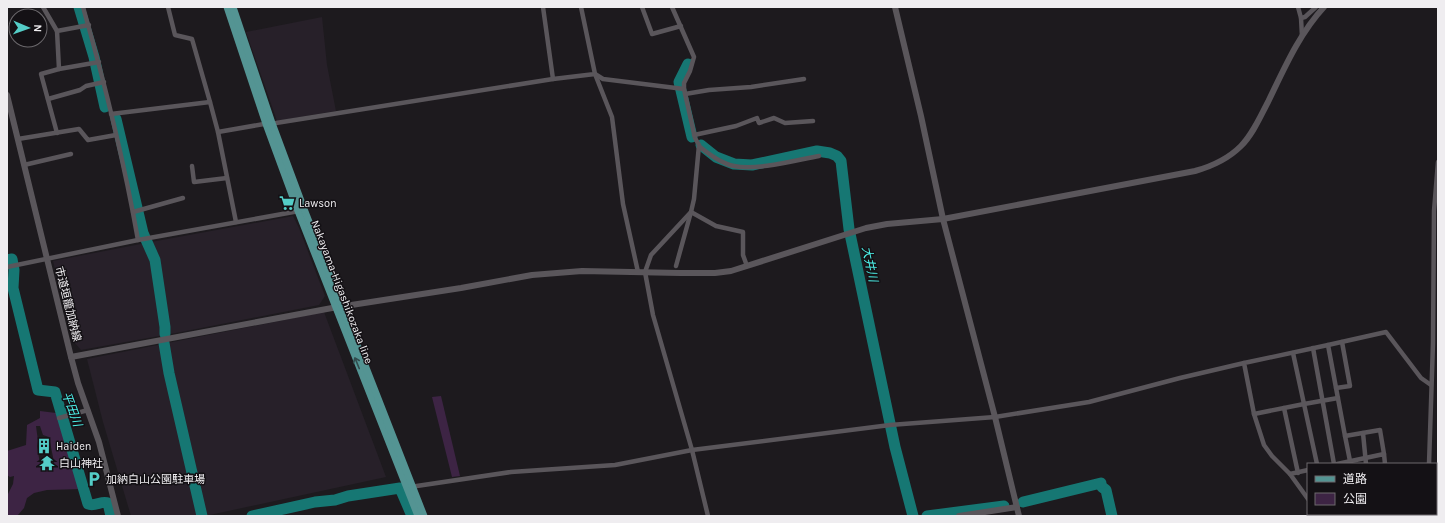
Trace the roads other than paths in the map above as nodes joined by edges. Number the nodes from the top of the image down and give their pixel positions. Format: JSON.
{"nodes":[{"id":1,"x":43,"y":7,"type":"edge"},
{"id":2,"x":84,"y":7,"type":"edge"},
{"id":3,"x":168,"y":7,"type":"edge"},
{"id":4,"x":227,"y":7,"type":"edge"},
{"id":5,"x":233,"y":7,"type":"edge"},
{"id":6,"x":543,"y":7,"type":"edge"},
{"id":7,"x":581,"y":7,"type":"edge"},
{"id":8,"x":642,"y":7,"type":"edge"},
{"id":9,"x":672,"y":7,"type":"edge"},
{"id":10,"x":895,"y":7,"type":"edge"},
{"id":11,"x":1298,"y":7,"type":"edge"},
{"id":12,"x":1316,"y":7,"type":"edge"},
{"id":13,"x":1324,"y":7,"type":"edge"},
{"id":14,"x":1301,"y":18,"type":"junction"},
{"id":15,"x":88,"y":25,"type":"junction"},
{"id":16,"x":681,"y":26,"type":"junction"},
{"id":17,"x":57,"y":31,"type":"junction"},
{"id":18,"x":1302,"y":36,"type":"junction"},
{"id":19,"x":99,"y":62,"type":"junction"},
{"id":20,"x":59,"y":69,"type":"junction"},
{"id":21,"x":595,"y":74,"type":"junction"},
{"id":22,"x":553,"y":79,"type":"junction"},
{"id":23,"x":804,"y":79,"type":"dead end"},
{"id":24,"x":104,"y":82,"type":"junction"},
{"id":25,"x":683,"y":90,"type":"junction"},
{"id":26,"x":7,"y":95,"type":"edge"},
{"id":27,"x":48,"y":99,"type":"junction"},
{"id":28,"x":210,"y":102,"type":"junction"},
{"id":29,"x":111,"y":114,"type":"junction"},
{"id":30,"x":813,"y":121,"type":"dead end"},
{"id":31,"x":269,"y":124,"type":"junction"},
{"id":32,"x":218,"y":132,"type":"junction"},
{"id":33,"x":57,"y":133,"type":"junction"},
{"id":34,"x":116,"y":135,"type":"junction"},
{"id":35,"x":694,"y":135,"type":"junction"},
{"id":36,"x":18,"y":139,"type":"junction"},
{"id":37,"x":700,"y":147,"type":"junction"},
{"id":38,"x":70,"y":154,"type":"dead end"},
{"id":39,"x":819,"y":156,"type":"dead end"},
{"id":40,"x":1438,"y":162,"type":"edge"},
{"id":41,"x":24,"y":165,"type":"junction"},
{"id":42,"x":192,"y":166,"type":"dead end"},
{"id":43,"x":227,"y":178,"type":"junction"},
{"id":44,"x":183,"y":198,"type":"dead end"},
{"id":45,"x":301,"y":210,"type":"junction"},
{"id":46,"x":136,"y":211,"type":"junction"},
{"id":47,"x":691,"y":212,"type":"junction"},
{"id":48,"x":943,"y":219,"type":"junction"},
{"id":49,"x":236,"y":222,"type":"junction"},
{"id":50,"x":138,"y":240,"type":"junction"},
{"id":51,"x":46,"y":259,"type":"junction"},
{"id":52,"x":11,"y":266,"type":"edge"},
{"id":53,"x":676,"y":266,"type":"dead end"},
{"id":54,"x":747,"y":266,"type":"junction"},
{"id":55,"x":641,"y":272,"type":"junction"},
{"id":56,"x":339,"y":307,"type":"junction"},
{"id":57,"x":1342,"y":342,"type":"junction"},
{"id":58,"x":1328,"y":345,"type":"junction"},
{"id":59,"x":1314,"y":348,"type":"junction"},
{"id":60,"x":1293,"y":353,"type":"junction"},
{"id":61,"x":71,"y":357,"type":"junction"},
{"id":62,"x":1244,"y":363,"type":"junction"},
{"id":63,"x":1431,"y":385,"type":"junction"},
{"id":64,"x":1336,"y":388,"type":"junction"},
{"id":65,"x":1338,"y":398,"type":"junction"},
{"id":66,"x":1323,"y":402,"type":"junction"},
{"id":67,"x":1304,"y":404,"type":"junction"},
{"id":68,"x":1284,"y":408,"type":"junction"},
{"id":69,"x":88,"y":410,"type":"junction"},
{"id":70,"x":1254,"y":414,"type":"junction"},
{"id":71,"x":996,"y":417,"type":"junction"},
{"id":72,"x":59,"y":418,"type":"dead end"},
{"id":73,"x":1363,"y":433,"type":"junction"},
{"id":74,"x":1345,"y":436,"type":"junction"},
{"id":75,"x":692,"y":450,"type":"junction"},
{"id":76,"x":1384,"y":454,"type":"junction"},
{"id":77,"x":1365,"y":458,"type":"junction"},
{"id":78,"x":1347,"y":462,"type":"edge"},
{"id":79,"x":1317,"y":463,"type":"edge"},
{"id":80,"x":1336,"y":463,"type":"edge"},
{"id":81,"x":1366,"y":463,"type":"edge"},
{"id":82,"x":1385,"y":463,"type":"edge"},
{"id":83,"x":1429,"y":463,"type":"edge"},
{"id":84,"x":1307,"y":470,"type":"edge"},
{"id":85,"x":1298,"y":473,"type":"junction"},
{"id":86,"x":1290,"y":474,"type":"junction"},
{"id":87,"x":410,"y":487,"type":"junction"},
{"id":88,"x":1307,"y":498,"type":"edge"},
{"id":89,"x":1017,"y":507,"type":"junction"},
{"id":90,"x":118,"y":516,"type":"edge"},
{"id":91,"x":418,"y":516,"type":"edge"},
{"id":92,"x":424,"y":516,"type":"edge"},
{"id":93,"x":708,"y":516,"type":"edge"},
{"id":94,"x":960,"y":516,"type":"edge"},
{"id":95,"x":1019,"y":516,"type":"edge"}],
"edges":[{"from":1,"to":17,"type":"street"},
{"from":2,"to":15,"type":"street"},
{"from":3,"to":28,"type":"street"},
{"from":4,"to":31,"type":"main road","name":"Nakayama-Higashikozaka line"},
{"from":5,"to":31,"type":"main road","name":"Nakayama-Higashikozaka line"},
{"from":6,"to":22,"type":"street"},
{"from":7,"to":21,"type":"street"},
{"from":8,"to":16,"type":"street"},
{"from":9,"to":16,"type":"street"},
{"from":10,"to":48,"type":"street"},
{"from":11,"to":14,"type":"street"},
{"from":12,"to":14,"type":"street"},
{"from":13,"to":18,"type":"street"},
{"from":14,"to":18,"type":"street"},
{"from":15,"to":17,"type":"street"},
{"from":15,"to":19,"type":"street"},
{"from":16,"to":25,"type":"street"},
{"from":17,"to":20,"type":"street"},
{"from":18,"to":48,"type":"street"},
{"from":19,"to":20,"type":"street"},
{"from":19,"to":24,"type":"street"},
{"from":20,"to":27,"type":"street"},
{"from":21,"to":22,"type":"street"},
{"from":21,"to":25,"type":"street"},
{"from":21,"to":55,"type":"street"},
{"from":22,"to":31,"type":"street"},
{"from":23,"to":25,"type":"street"},
{"from":24,"to":27,"type":"street"},
{"from":24,"to":29,"type":"street"},
{"from":25,"to":35,"type":"street"},
{"from":26,"to":36,"type":"street","name":"市道垣籠加納線"},
{"from":27,"to":33,"type":"street"},
{"from":28,"to":29,"type":"street"},
{"from":28,"to":32,"type":"street"},
{"from":29,"to":34,"type":"street"},
{"from":30,"to":35,"type":"street"},
{"from":31,"to":32,"type":"street"},
{"from":31,"to":45,"type":"main road","name":"Nakayama-Higashikozaka line"},
{"from":32,"to":43,"type":"street"},
{"from":33,"to":34,"type":"street"},
{"from":33,"to":36,"type":"street"},
{"from":34,"to":46,"type":"street"},
{"from":35,"to":37,"type":"street"},
{"from":36,"to":41,"type":"street","name":"市道垣籠加納線"},
{"from":37,"to":39,"type":"street"},
{"from":37,"to":47,"type":"street"},
{"from":38,"to":41,"type":"street"},
{"from":40,"to":63,"type":"street"},
{"from":41,"to":51,"type":"street","name":"市道垣籠加納線"},
{"from":42,"to":43,"type":"street"},
{"from":43,"to":49,"type":"street"},
{"from":44,"to":46,"type":"street"},
{"from":45,"to":49,"type":"street"},
{"from":45,"to":56,"type":"main road","name":"Nakayama-Higashikozaka line"},
{"from":46,"to":50,"type":"street"},
{"from":47,"to":53,"type":"street"},
{"from":47,"to":54,"type":"street"},
{"from":47,"to":55,"type":"street"},
{"from":48,"to":54,"type":"street"},
{"from":48,"to":71,"type":"street"},
{"from":49,"to":50,"type":"street"},
{"from":50,"to":51,"type":"street"},
{"from":51,"to":52,"type":"street"},
{"from":51,"to":61,"type":"street","name":"市道垣籠加納線"},
{"from":54,"to":55,"type":"street"},
{"from":55,"to":56,"type":"street"},
{"from":55,"to":75,"type":"street"},
{"from":56,"to":61,"type":"street"},
{"from":56,"to":87,"type":"main road","name":"Nakayama-Higashikozaka line"},
{"from":57,"to":58,"type":"street"},
{"from":57,"to":63,"type":"street"},
{"from":57,"to":64,"type":"street"},
{"from":58,"to":59,"type":"street"},
{"from":58,"to":64,"type":"street"},
{"from":59,"to":60,"type":"street"},
{"from":59,"to":66,"type":"street"},
{"from":60,"to":62,"type":"street"},
{"from":60,"to":67,"type":"street"},
{"from":61,"to":69,"type":"street","name":"市道垣籠加納線"},
{"from":62,"to":70,"type":"street"},
{"from":62,"to":71,"type":"street"},
{"from":63,"to":83,"type":"street"},
{"from":64,"to":65,"type":"street"},
{"from":65,"to":66,"type":"street"},
{"from":65,"to":74,"type":"street"},
{"from":66,"to":67,"type":"street"},
{"from":66,"to":80,"type":"street"},
{"from":67,"to":68,"type":"street"},
{"from":67,"to":79,"type":"street"},
{"from":68,"to":70,"type":"street"},
{"from":68,"to":85,"type":"street"},
{"from":69,"to":72,"type":"street"},
{"from":69,"to":90,"type":"street","name":"市道垣籠加納線"},
{"from":70,"to":86,"type":"street"},
{"from":71,"to":75,"type":"street"},
{"from":71,"to":89,"type":"street"},
{"from":73,"to":74,"type":"street"},
{"from":73,"to":76,"type":"street"},
{"from":73,"to":77,"type":"street"},
{"from":74,"to":78,"type":"street"},
{"from":75,"to":87,"type":"street"},
{"from":75,"to":93,"type":"street"},
{"from":76,"to":77,"type":"street"},
{"from":76,"to":82,"type":"street"},
{"from":77,"to":78,"type":"street"},
{"from":77,"to":81,"type":"street"},
{"from":84,"to":85,"type":"street"},
{"from":85,"to":86,"type":"street"},
{"from":86,"to":88,"type":"street"},
{"from":87,"to":91,"type":"main road","name":"Nakayama-Higashikozaka line"},
{"from":87,"to":92,"type":"main road","name":"Nakayama-Higashikozaka line"},
{"from":89,"to":94,"type":"street"},
{"from":89,"to":95,"type":"street"}]}
